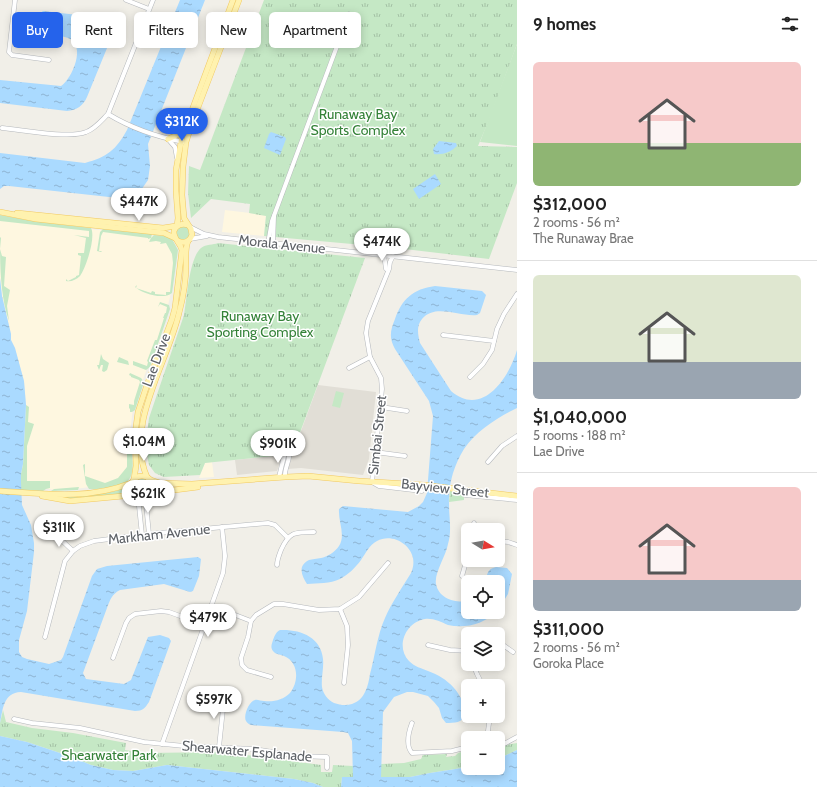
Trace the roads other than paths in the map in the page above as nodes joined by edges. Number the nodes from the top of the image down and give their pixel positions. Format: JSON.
{"nodes":[{"id":1,"x":15,"y":0,"type":"edge"},
{"id":2,"x":126,"y":0,"type":"edge"},
{"id":3,"x":153,"y":0,"type":"edge"},
{"id":4,"x":233,"y":0,"type":"edge"},
{"id":5,"x":239,"y":0,"type":"edge"},
{"id":6,"x":149,"y":9,"type":"junction"},
{"id":7,"x":336,"y":48,"type":"edge"},
{"id":8,"x":49,"y":60,"type":"dead end"},
{"id":9,"x":108,"y":114,"type":"junction"},
{"id":10,"x":185,"y":127,"type":"junction"},
{"id":11,"x":2,"y":128,"type":"dead end"},
{"id":12,"x":168,"y":139,"type":"junction"},
{"id":13,"x":184,"y":142,"type":"junction"},
{"id":14,"x":177,"y":160,"type":"junction"},
{"id":15,"x":3,"y":213,"type":"edge"},
{"id":16,"x":274,"y":216,"type":"junction"},
{"id":17,"x":177,"y":226,"type":"junction"},
{"id":18,"x":189,"y":226,"type":"junction"},
{"id":19,"x":213,"y":236,"type":"junction"},
{"id":20,"x":176,"y":239,"type":"junction"},
{"id":21,"x":189,"y":240,"type":"junction"},
{"id":22,"x":268,"y":243,"type":"junction"},
{"id":23,"x":273,"y":244,"type":"junction"},
{"id":24,"x":384,"y":255,"type":"junction"},
{"id":25,"x":393,"y":256,"type":"junction"},
{"id":26,"x":517,"y":270,"type":"edge"},
{"id":27,"x":386,"y":275,"type":"junction"},
{"id":28,"x":517,"y":294,"type":"edge"},
{"id":29,"x":443,"y":335,"type":"dead end"},
{"id":30,"x":494,"y":341,"type":"junction"},
{"id":31,"x":370,"y":357,"type":"junction"},
{"id":32,"x":350,"y":368,"type":"dead end"},
{"id":33,"x":470,"y":377,"type":"dead end"},
{"id":34,"x":381,"y":407,"type":"junction"},
{"id":35,"x":407,"y":410,"type":"dead end"},
{"id":36,"x":135,"y":434,"type":"junction"},
{"id":37,"x":517,"y":436,"type":"edge"},
{"id":38,"x":141,"y":440,"type":"junction"},
{"id":39,"x":375,"y":452,"type":"junction"},
{"id":40,"x":405,"y":456,"type":"dead end"},
{"id":41,"x":488,"y":462,"type":"dead end"},
{"id":42,"x":279,"y":477,"type":"junction"},
{"id":43,"x":285,"y":477,"type":"junction"},
{"id":44,"x":149,"y":478,"type":"junction"},
{"id":45,"x":132,"y":481,"type":"junction"},
{"id":46,"x":372,"y":482,"type":"junction"},
{"id":47,"x":214,"y":484,"type":"junction"},
{"id":48,"x":0,"y":491,"type":"edge"},
{"id":49,"x":25,"y":493,"type":"junction"},
{"id":50,"x":150,"y":494,"type":"junction"},
{"id":51,"x":465,"y":495,"type":"dead end"},
{"id":52,"x":136,"y":496,"type":"junction"},
{"id":53,"x":517,"y":496,"type":"edge"},
{"id":54,"x":517,"y":500,"type":"edge"},
{"id":55,"x":222,"y":528,"type":"junction"},
{"id":56,"x":314,"y":532,"type":"dead end"},
{"id":57,"x":149,"y":534,"type":"junction"},
{"id":58,"x":56,"y":535,"type":"dead end"},
{"id":59,"x":142,"y":535,"type":"junction"},
{"id":60,"x":287,"y":537,"type":"junction"},
{"id":61,"x":505,"y":542,"type":"edge"},
{"id":62,"x":517,"y":545,"type":"edge"},
{"id":63,"x":73,"y":551,"type":"junction"},
{"id":64,"x":388,"y":563,"type":"dead end"},
{"id":65,"x":277,"y":565,"type":"dead end"},
{"id":66,"x":212,"y":606,"type":"junction"},
{"id":67,"x":340,"y":609,"type":"junction"},
{"id":68,"x":251,"y":621,"type":"junction"},
{"id":69,"x":205,"y":625,"type":"junction"},
{"id":70,"x":45,"y":637,"type":"dead end"},
{"id":71,"x":428,"y":645,"type":"dead end"},
{"id":72,"x":505,"y":646,"type":"edge"},
{"id":73,"x":461,"y":650,"type":"edge"},
{"id":74,"x":513,"y":652,"type":"dead end"},
{"id":75,"x":113,"y":658,"type":"dead end"},
{"id":76,"x":271,"y":677,"type":"dead end"},
{"id":77,"x":344,"y":683,"type":"dead end"},
{"id":78,"x":227,"y":697,"type":"dead end"},
{"id":79,"x":14,"y":719,"type":"dead end"},
{"id":80,"x":412,"y":722,"type":"dead end"},
{"id":81,"x":517,"y":738,"type":"edge"},
{"id":82,"x":162,"y":744,"type":"junction"},
{"id":83,"x":505,"y":744,"type":"edge"},
{"id":84,"x":219,"y":747,"type":"junction"},
{"id":85,"x":461,"y":749,"type":"edge"},
{"id":86,"x":327,"y":768,"type":"dead end"}],
"edges":[{"from":1,"to":8,"type":"street"},
{"from":2,"to":6,"type":"street"},
{"from":3,"to":6,"type":"street"},
{"from":4,"to":10,"type":"main road"},
{"from":5,"to":13,"type":"main road"},
{"from":6,"to":9,"type":"street"},
{"from":7,"to":16,"type":"street"},
{"from":9,"to":11,"type":"street"},
{"from":9,"to":12,"type":"street"},
{"from":10,"to":12,"type":"main road"},
{"from":10,"to":13,"type":"main road"},
{"from":12,"to":13,"type":"street"},
{"from":12,"to":14,"type":"street"},
{"from":13,"to":14,"type":"main road"},
{"from":13,"to":18,"type":"main road"},
{"from":14,"to":17,"type":"main road"},
{"from":15,"to":17,"type":"main road"},
{"from":15,"to":20,"type":"main road"},
{"from":16,"to":22,"type":"street"},
{"from":16,"to":23,"type":"street"},
{"from":17,"to":18,"type":"main road"},
{"from":17,"to":20,"type":"main road"},
{"from":18,"to":19,"type":"street","name":"Morala Avenue"},
{"from":18,"to":21,"type":"main road"},
{"from":19,"to":21,"type":"street","name":"Morala Avenue"},
{"from":19,"to":22,"type":"street","name":"Morala Avenue"},
{"from":20,"to":21,"type":"main road"},
{"from":20,"to":36,"type":"main road","name":"Lae Drive"},
{"from":21,"to":38,"type":"main road","name":"Lae Drive"},
{"from":22,"to":23,"type":"street","name":"Morala Avenue"},
{"from":23,"to":24,"type":"street","name":"Morala Avenue"},
{"from":24,"to":25,"type":"street","name":"Morala Avenue"},
{"from":24,"to":27,"type":"street","name":"Simbai Street"},
{"from":25,"to":26,"type":"street","name":"Morala Avenue"},
{"from":25,"to":27,"type":"street","name":"Simbai Street"},
{"from":27,"to":31,"type":"street","name":"Simbai Street"},
{"from":28,"to":30,"type":"street"},
{"from":29,"to":30,"type":"street"},
{"from":30,"to":33,"type":"street"},
{"from":31,"to":32,"type":"street"},
{"from":31,"to":34,"type":"street","name":"Simbai Street"},
{"from":34,"to":35,"type":"street"},
{"from":34,"to":39,"type":"street","name":"Simbai Street"},
{"from":36,"to":38,"type":"main road"},
{"from":36,"to":45,"type":"main road","name":"Lae Drive"},
{"from":37,"to":41,"type":"street"},
{"from":38,"to":44,"type":"main road","name":"Lae Drive"},
{"from":39,"to":40,"type":"street"},
{"from":39,"to":46,"type":"street","name":"Simbai Street"},
{"from":42,"to":43,"type":"main road","name":"Bayview Street"},
{"from":42,"to":43,"type":"street"},
{"from":42,"to":47,"type":"main road","name":"Bayview Street"},
{"from":43,"to":46,"type":"main road","name":"Bayview Street"},
{"from":44,"to":45,"type":"main road"},
{"from":44,"to":47,"type":"main road","name":"Bayview Street"},
{"from":44,"to":50,"type":"main road"},
{"from":45,"to":49,"type":"main road"},
{"from":45,"to":52,"type":"main road"},
{"from":46,"to":53,"type":"main road","name":"Bayview Street"},
{"from":47,"to":50,"type":"main road","name":"Bayview Street"},
{"from":48,"to":49,"type":"main road"},
{"from":49,"to":52,"type":"main road"},
{"from":50,"to":52,"type":"main road"},
{"from":50,"to":57,"type":"street"},
{"from":51,"to":54,"type":"street","name":"Bayview Street"},
{"from":52,"to":59,"type":"street"},
{"from":55,"to":57,"type":"street","name":"Markham Avenue"},
{"from":55,"to":60,"type":"street","name":"Markham Avenue"},
{"from":55,"to":66,"type":"street"},
{"from":56,"to":60,"type":"street"},
{"from":57,"to":59,"type":"street","name":"Markham Avenue"},
{"from":58,"to":63,"type":"street"},
{"from":59,"to":63,"type":"street","name":"Markham Avenue"},
{"from":60,"to":65,"type":"street"},
{"from":61,"to":62,"type":"street"},
{"from":63,"to":70,"type":"street"},
{"from":64,"to":67,"type":"street"},
{"from":66,"to":68,"type":"street"},
{"from":66,"to":69,"type":"street"},
{"from":67,"to":68,"type":"street"},
{"from":67,"to":77,"type":"street"},
{"from":68,"to":76,"type":"street"},
{"from":69,"to":75,"type":"street"},
{"from":69,"to":82,"type":"street"},
{"from":71,"to":73,"type":"street"},
{"from":72,"to":74,"type":"street"},
{"from":78,"to":84,"type":"street"},
{"from":79,"to":82,"type":"street","name":"Shearwater Esplanade"},
{"from":80,"to":85,"type":"street"},
{"from":81,"to":83,"type":"street"},
{"from":82,"to":84,"type":"street","name":"Shearwater Esplanade"},
{"from":84,"to":86,"type":"street","name":"Shearwater Esplanade"}]}
